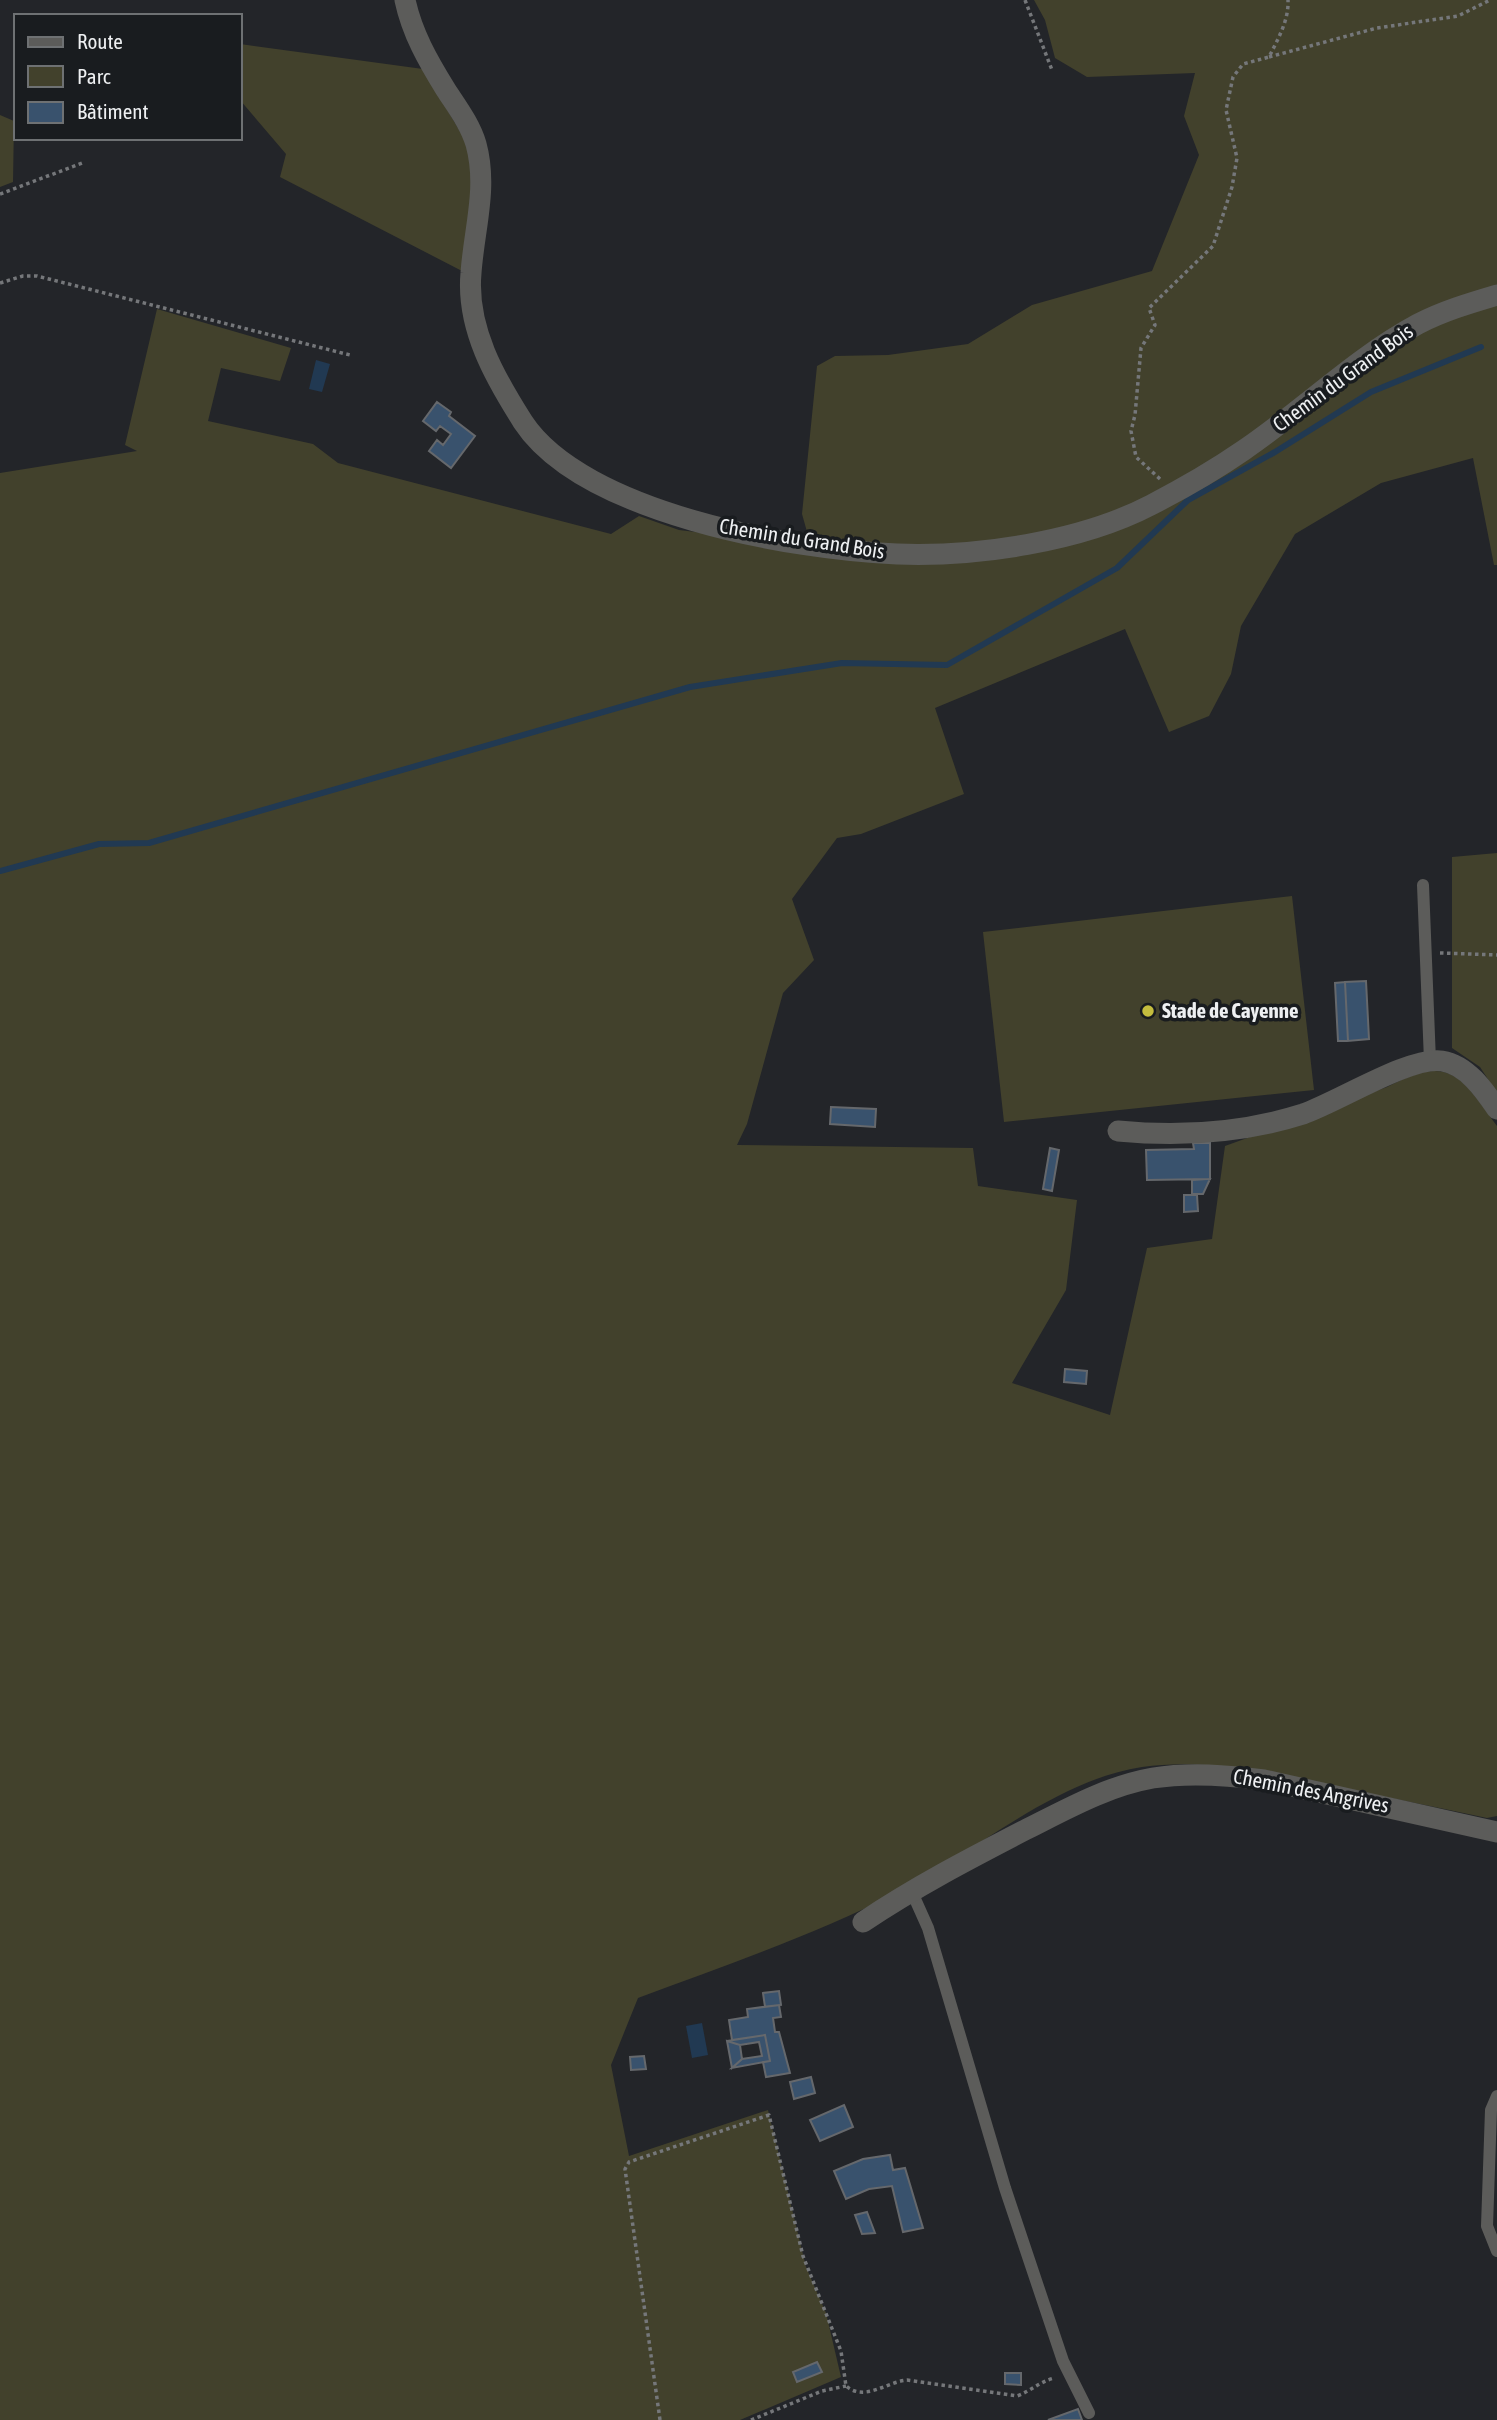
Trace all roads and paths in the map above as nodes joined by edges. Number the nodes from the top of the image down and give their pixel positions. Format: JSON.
{"nodes":[{"id":1,"x":405,"y":0,"type":"edge"},
{"id":2,"x":1025,"y":0,"type":"edge"},
{"id":3,"x":1288,"y":0,"type":"edge"},
{"id":4,"x":1490,"y":0,"type":"edge"},
{"id":5,"x":1269,"y":57,"type":"junction"},
{"id":6,"x":1052,"y":70,"type":"dead end"},
{"id":7,"x":85,"y":162,"type":"dead end"},
{"id":8,"x":0,"y":194,"type":"edge"},
{"id":9,"x":0,"y":283,"type":"edge"},
{"id":10,"x":1497,"y":295,"type":"edge"},
{"id":11,"x":350,"y":355,"type":"dead end"},
{"id":12,"x":1167,"y":495,"type":"junction"},
{"id":13,"x":1423,"y":885,"type":"dead end"},
{"id":14,"x":1425,"y":952,"type":"junction"},
{"id":15,"x":1497,"y":955,"type":"edge"},
{"id":16,"x":1430,"y":1061,"type":"junction"},
{"id":17,"x":1497,"y":1109,"type":"edge"},
{"id":18,"x":1118,"y":1131,"type":"dead end"},
{"id":19,"x":1497,"y":1832,"type":"edge"},
{"id":20,"x":911,"y":1890,"type":"junction"},
{"id":21,"x":863,"y":1922,"type":"dead end"},
{"id":22,"x":1497,"y":2096,"type":"edge"},
{"id":23,"x":1497,"y":2251,"type":"edge"},
{"id":24,"x":1070,"y":2375,"type":"junction"},
{"id":25,"x":846,"y":2386,"type":"junction"},
{"id":26,"x":1089,"y":2413,"type":"dead end"},
{"id":27,"x":660,"y":2420,"type":"edge"},
{"id":28,"x":751,"y":2420,"type":"edge"}],
"edges":[{"from":1,"to":12,"type":"street","name":"Chemin du Grand Bois"},
{"from":2,"to":6,"type":"path"},
{"from":3,"to":5,"type":"path"},
{"from":4,"to":5,"type":"path"},
{"from":5,"to":12,"type":"path"},
{"from":7,"to":8,"type":"path"},
{"from":9,"to":11,"type":"path"},
{"from":10,"to":12,"type":"street","name":"Chemin du Grand Bois"},
{"from":13,"to":14,"type":"lane"},
{"from":14,"to":15,"type":"path"},
{"from":14,"to":16,"type":"lane"},
{"from":16,"to":17,"type":"street"},
{"from":16,"to":18,"type":"street"},
{"from":19,"to":20,"type":"street","name":"Chemin des Angrives"},
{"from":20,"to":21,"type":"street","name":"Chemin des Angrives"},
{"from":20,"to":24,"type":"lane"},
{"from":22,"to":23,"type":"lane"},
{"from":24,"to":25,"type":"path"},
{"from":24,"to":26,"type":"lane"},
{"from":25,"to":27,"type":"path"},
{"from":25,"to":28,"type":"path"}]}
